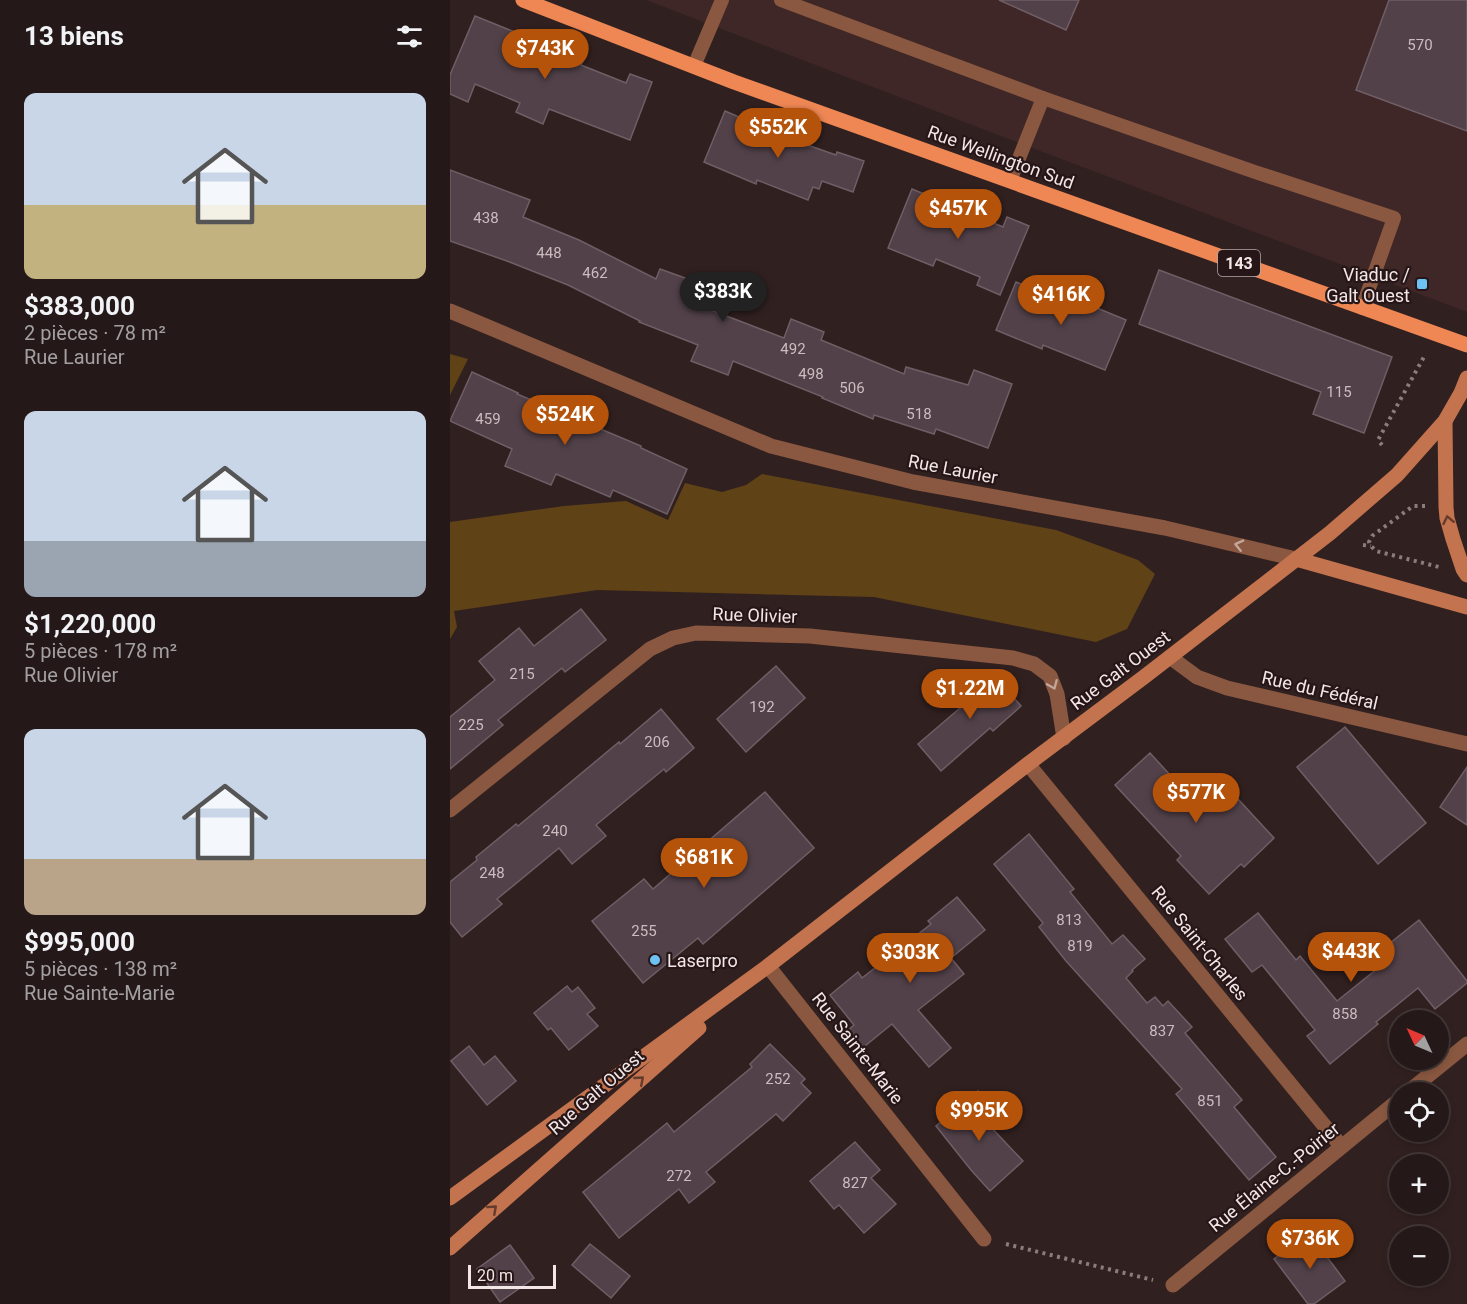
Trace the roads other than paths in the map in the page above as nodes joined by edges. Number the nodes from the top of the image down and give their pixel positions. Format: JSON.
{"nodes":[{"id":1,"x":523,"y":0,"type":"edge"},
{"id":2,"x":722,"y":0,"type":"edge"},
{"id":3,"x":781,"y":0,"type":"edge"},
{"id":4,"x":694,"y":66,"type":"junction"},
{"id":5,"x":1043,"y":98,"type":"junction"},
{"id":6,"x":1010,"y":181,"type":"junction"},
{"id":7,"x":1362,"y":308,"type":"junction"},
{"id":8,"x":450,"y":310,"type":"edge"},
{"id":9,"x":1467,"y":345,"type":"edge"},
{"id":10,"x":1467,"y":378,"type":"edge"},
{"id":11,"x":1445,"y":421,"type":"junction"},
{"id":12,"x":1296,"y":559,"type":"junction"},
{"id":13,"x":1467,"y":575,"type":"edge"},
{"id":14,"x":1467,"y":607,"type":"edge"},
{"id":15,"x":1170,"y":657,"type":"junction"},
{"id":16,"x":1064,"y":738,"type":"junction"},
{"id":17,"x":1467,"y":744,"type":"edge"},
{"id":18,"x":1029,"y":764,"type":"junction"},
{"id":19,"x":450,"y":810,"type":"edge"},
{"id":20,"x":768,"y":966,"type":"junction"},
{"id":21,"x":1467,"y":1044,"type":"edge"},
{"id":22,"x":1420,"y":1082,"type":"edge"},
{"id":23,"x":1389,"y":1108,"type":"edge"},
{"id":24,"x":1341,"y":1146,"type":"junction"},
{"id":25,"x":450,"y":1198,"type":"edge"},
{"id":26,"x":984,"y":1239,"type":"road end"},
{"id":27,"x":450,"y":1248,"type":"edge"},
{"id":28,"x":1173,"y":1284,"type":"road end"}],
"edges":[{"from":1,"to":4,"type":"main road","name":"Rue Wellington Sud","number":"143"},
{"from":2,"to":4,"type":"lane"},
{"from":3,"to":5,"type":"lane"},
{"from":4,"to":6,"type":"main road","name":"Rue Wellington Sud","number":"143"},
{"from":5,"to":6,"type":"lane"},
{"from":5,"to":7,"type":"lane"},
{"from":6,"to":7,"type":"main road","name":"Rue Wellington Sud","number":"143"},
{"from":7,"to":9,"type":"main road","name":"Rue Wellington Sud","number":"143"},
{"from":12,"to":8,"type":"street","name":"Rue Laurier","one_way":true},
{"from":10,"to":11,"type":"main road","name":"Rue Galt Ouest"},
{"from":11,"to":12,"type":"main road","name":"Rue Galt Ouest"},
{"from":13,"to":11,"type":"main road","one_way":true},
{"from":12,"to":14,"type":"main road","name":"Rue Laurier"},
{"from":12,"to":15,"type":"main road","name":"Rue Galt Ouest"},
{"from":15,"to":16,"type":"main road","name":"Rue Galt Ouest"},
{"from":15,"to":17,"type":"street","name":"Rue du Fédéral"},
{"from":16,"to":18,"type":"main road","name":"Rue Galt Ouest"},
{"from":19,"to":16,"type":"street","name":"Rue Olivier","one_way":true},
{"from":18,"to":20,"type":"main road","name":"Rue Galt Ouest"},
{"from":18,"to":24,"type":"street","name":"Rue Saint-Charles"},
{"from":20,"to":25,"type":"main road","name":"Rue Galt Ouest"},
{"from":20,"to":26,"type":"street","name":"Rue Sainte-Marie"},
{"from":27,"to":20,"type":"main road","name":"Rue Galt Ouest","one_way":true},
{"from":21,"to":22,"type":"street"},
{"from":23,"to":24,"type":"street","name":"Rue Élaine-C.-Poirier"},
{"from":24,"to":28,"type":"street","name":"Rue Élaine-C.-Poirier"}]}
